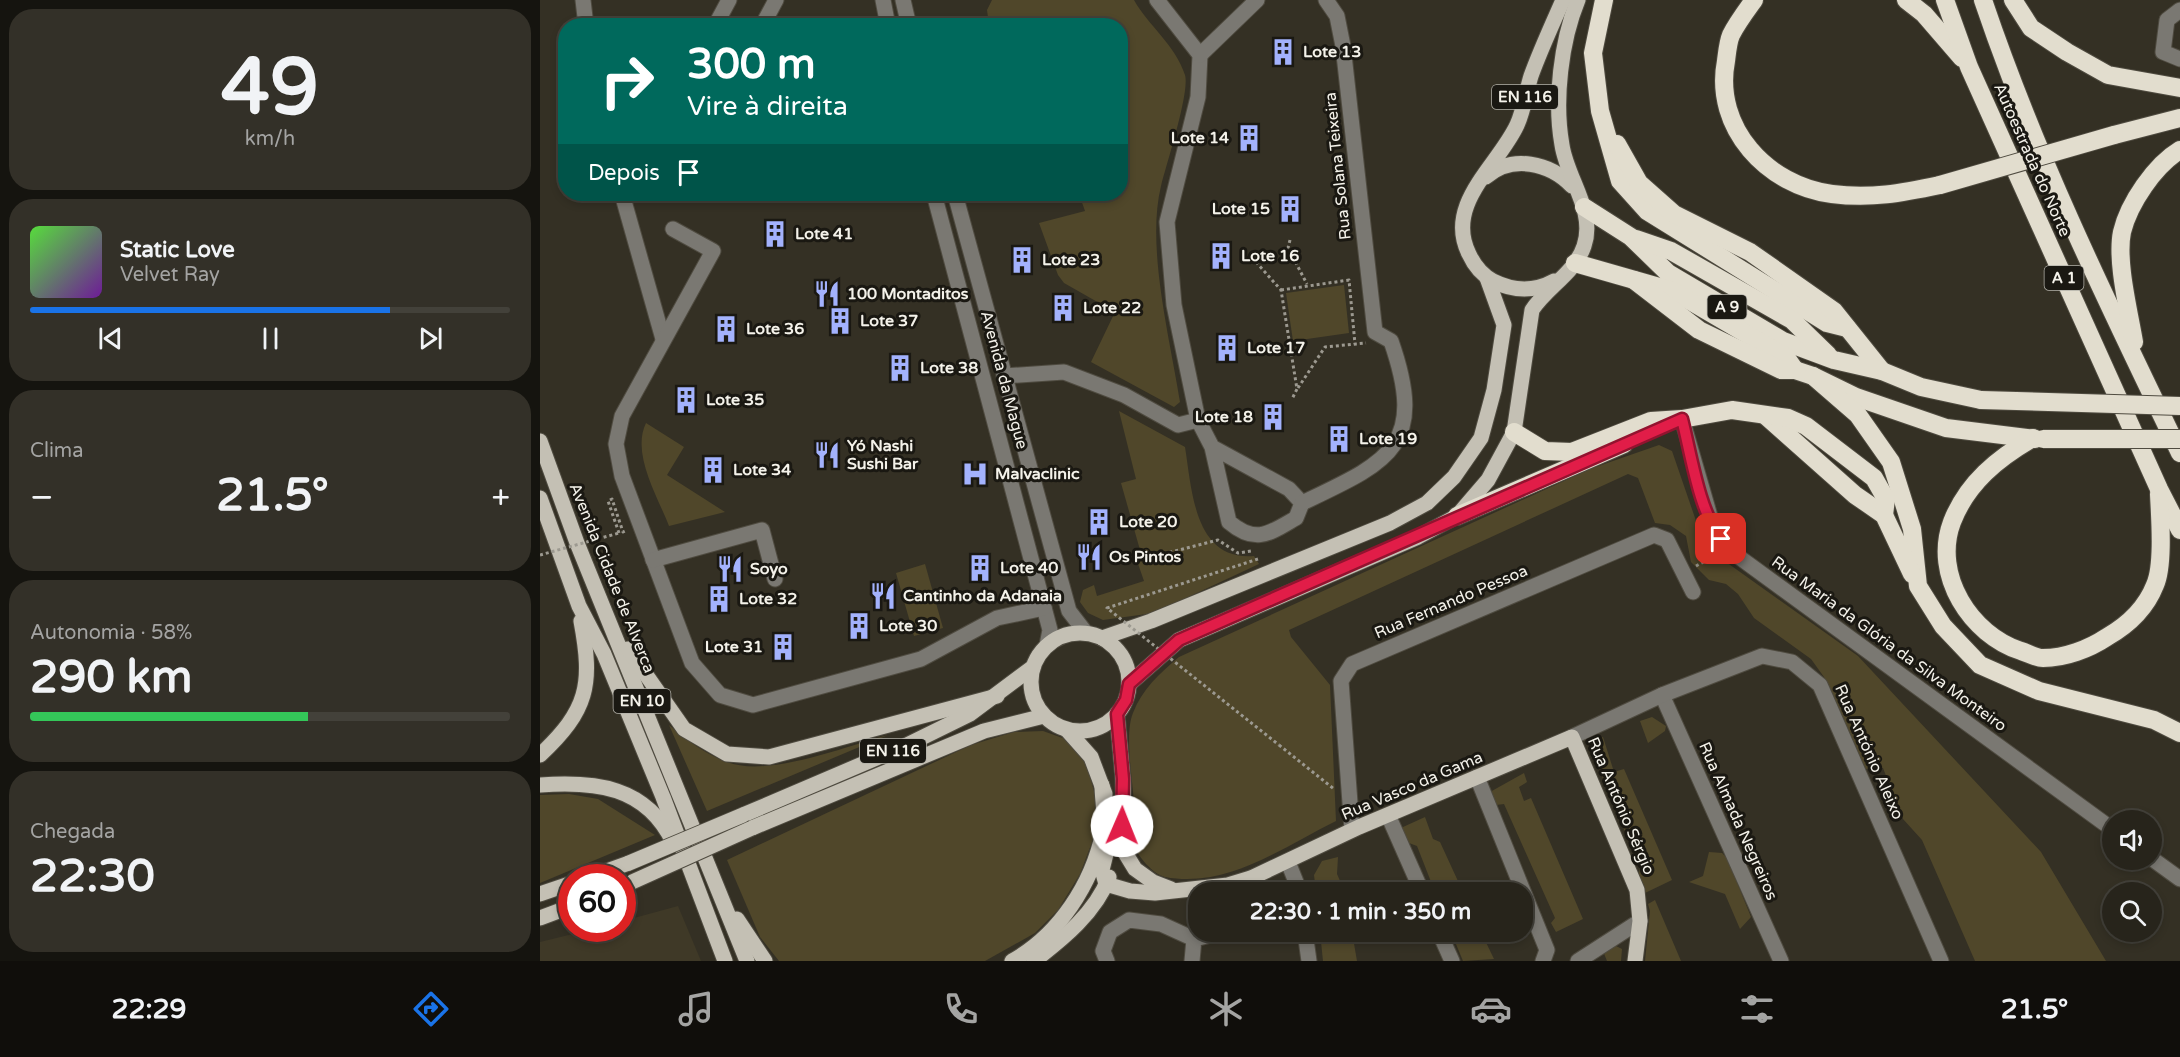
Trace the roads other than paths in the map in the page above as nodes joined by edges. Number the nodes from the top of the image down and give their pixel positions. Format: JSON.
{"nodes":[{"id":1,"x":584,"y":0,"type":"edge"},
{"id":2,"x":729,"y":0,"type":"edge"},
{"id":3,"x":776,"y":0,"type":"edge"},
{"id":4,"x":883,"y":0,"type":"edge"},
{"id":5,"x":903,"y":0,"type":"edge"},
{"id":6,"x":1157,"y":0,"type":"edge"},
{"id":7,"x":1257,"y":0,"type":"edge"},
{"id":8,"x":1326,"y":0,"type":"edge"},
{"id":9,"x":1563,"y":0,"type":"edge"},
{"id":10,"x":1578,"y":0,"type":"edge"},
{"id":11,"x":1604,"y":0,"type":"edge"},
{"id":12,"x":1754,"y":0,"type":"edge"},
{"id":13,"x":1906,"y":0,"type":"edge"},
{"id":14,"x":1945,"y":0,"type":"edge"},
{"id":15,"x":1983,"y":0,"type":"edge"},
{"id":16,"x":2013,"y":0,"type":"edge"},
{"id":17,"x":2180,"y":10,"type":"edge"},
{"id":18,"x":585,"y":18,"type":"edge"},
{"id":19,"x":719,"y":18,"type":"edge"},
{"id":20,"x":766,"y":18,"type":"edge"},
{"id":21,"x":886,"y":18,"type":"edge"},
{"id":22,"x":907,"y":18,"type":"edge"},
{"id":23,"x":1200,"y":55,"type":"junction"},
{"id":24,"x":2180,"y":59,"type":"edge"},
{"id":25,"x":1969,"y":67,"type":"junction"},
{"id":26,"x":2180,"y":88,"type":"edge"},
{"id":27,"x":2180,"y":118,"type":"edge"},
{"id":28,"x":2180,"y":150,"type":"edge"},
{"id":29,"x":1475,"y":187,"type":"junction"},
{"id":30,"x":1575,"y":189,"type":"junction"},
{"id":31,"x":624,"y":201,"type":"edge"},
{"id":32,"x":936,"y":201,"type":"edge"},
{"id":33,"x":957,"y":201,"type":"edge"},
{"id":34,"x":1584,"y":207,"type":"junction"},
{"id":35,"x":673,"y":229,"type":"dead end"},
{"id":36,"x":1575,"y":264,"type":"junction"},
{"id":37,"x":1487,"y":278,"type":"junction"},
{"id":38,"x":1561,"y":278,"type":"junction"},
{"id":39,"x":663,"y":339,"type":"junction"},
{"id":40,"x":2137,"y":365,"type":"junction"},
{"id":41,"x":1882,"y":371,"type":"junction"},
{"id":42,"x":1005,"y":376,"type":"junction"},
{"id":43,"x":1813,"y":376,"type":"junction"},
{"id":44,"x":2180,"y":406,"type":"edge"},
{"id":45,"x":1766,"y":416,"type":"junction"},
{"id":46,"x":1682,"y":419,"type":"junction"},
{"id":47,"x":1198,"y":420,"type":"junction"},
{"id":48,"x":1514,"y":432,"type":"junction"},
{"id":49,"x":2038,"y":439,"type":"junction"},
{"id":50,"x":2180,"y":439,"type":"edge"},
{"id":51,"x":540,"y":441,"type":"edge"},
{"id":52,"x":1212,"y":447,"type":"junction"},
{"id":53,"x":2180,"y":453,"type":"edge"},
{"id":54,"x":2159,"y":489,"type":"junction"},
{"id":55,"x":540,"y":498,"type":"edge"},
{"id":56,"x":1302,"y":503,"type":"junction"},
{"id":57,"x":1884,"y":515,"type":"junction"},
{"id":58,"x":1457,"y":516,"type":"junction"},
{"id":59,"x":540,"y":519,"type":"edge"},
{"id":60,"x":2180,"y":530,"type":"edge"},
{"id":61,"x":561,"y":556,"type":"junction"},
{"id":62,"x":653,"y":560,"type":"junction"},
{"id":63,"x":775,"y":579,"type":"dead end"},
{"id":64,"x":1918,"y":586,"type":"junction"},
{"id":65,"x":1693,"y":592,"type":"dead end"},
{"id":66,"x":579,"y":606,"type":"junction"},
{"id":67,"x":1044,"y":608,"type":"junction"},
{"id":68,"x":612,"y":627,"type":"junction"},
{"id":69,"x":1086,"y":633,"type":"junction"},
{"id":70,"x":1102,"y":638,"type":"junction"},
{"id":71,"x":1047,"y":645,"type":"junction"},
{"id":72,"x":1033,"y":667,"type":"junction"},
{"id":73,"x":1129,"y":684,"type":"junction"},
{"id":74,"x":1662,"y":695,"type":"junction"},
{"id":75,"x":997,"y":696,"type":"junction"},
{"id":76,"x":1117,"y":714,"type":"junction"},
{"id":77,"x":1044,"y":716,"type":"junction"},
{"id":78,"x":1067,"y":730,"type":"junction"},
{"id":79,"x":2180,"y":733,"type":"edge"},
{"id":80,"x":1572,"y":737,"type":"junction"},
{"id":81,"x":540,"y":755,"type":"edge"},
{"id":82,"x":1477,"y":777,"type":"junction"},
{"id":83,"x":540,"y":785,"type":"edge"},
{"id":84,"x":1102,"y":786,"type":"junction"},
{"id":85,"x":1388,"y":815,"type":"junction"},
{"id":86,"x":2102,"y":822,"type":"edge"},
{"id":87,"x":1122,"y":826,"type":"junction"},
{"id":88,"x":1352,"y":830,"type":"junction"},
{"id":89,"x":1288,"y":862,"type":"junction"},
{"id":90,"x":624,"y":864,"type":"edge"},
{"id":91,"x":2162,"y":866,"type":"edge"},
{"id":92,"x":2180,"y":879,"type":"edge"},
{"id":93,"x":636,"y":880,"type":"edge"},
{"id":94,"x":1256,"y":882,"type":"edge"},
{"id":95,"x":1296,"y":882,"type":"edge"},
{"id":96,"x":1418,"y":882,"type":"edge"},
{"id":97,"x":1106,"y":884,"type":"junction"},
{"id":98,"x":558,"y":888,"type":"edge"},
{"id":99,"x":1171,"y":889,"type":"junction"},
{"id":100,"x":1188,"y":890,"type":"edge"},
{"id":101,"x":540,"y":894,"type":"edge"},
{"id":102,"x":721,"y":896,"type":"junction"},
{"id":103,"x":700,"y":900,"type":"junction"},
{"id":104,"x":558,"y":911,"type":"edge"},
{"id":105,"x":540,"y":918,"type":"edge"},
{"id":106,"x":1640,"y":921,"type":"junction"},
{"id":107,"x":1188,"y":936,"type":"edge"},
{"id":108,"x":1194,"y":942,"type":"edge"},
{"id":109,"x":1307,"y":942,"type":"edge"},
{"id":110,"x":1443,"y":942,"type":"edge"},
{"id":111,"x":1545,"y":956,"type":"edge"},
{"id":112,"x":725,"y":961,"type":"edge"},
{"id":113,"x":747,"y":961,"type":"edge"},
{"id":114,"x":765,"y":961,"type":"edge"},
{"id":115,"x":1012,"y":961,"type":"edge"},
{"id":116,"x":1034,"y":961,"type":"edge"},
{"id":117,"x":1107,"y":961,"type":"edge"},
{"id":118,"x":1192,"y":961,"type":"edge"},
{"id":119,"x":1310,"y":961,"type":"edge"},
{"id":120,"x":1452,"y":961,"type":"edge"},
{"id":121,"x":1578,"y":961,"type":"edge"},
{"id":122,"x":1635,"y":961,"type":"edge"},
{"id":123,"x":1781,"y":961,"type":"edge"},
{"id":124,"x":1941,"y":961,"type":"edge"}],
"edges":[{"from":1,"to":18,"type":"street"},
{"from":2,"to":19,"type":"street"},
{"from":3,"to":20,"type":"street"},
{"from":4,"to":21,"type":"street"},
{"from":5,"to":22,"type":"street"},
{"from":6,"to":23,"type":"street"},
{"from":7,"to":23,"type":"street"},
{"from":8,"to":56,"type":"street","name":"Rua Solana Teixeira"},
{"from":9,"to":29,"type":"main road","number":"EN 116"},
{"from":10,"to":30,"type":"main road","number":"EN 116"},
{"from":11,"to":41,"type":"highway"},
{"from":12,"to":27,"type":"highway","bridge":true},
{"from":13,"to":25,"type":"highway"},
{"from":14,"to":25,"type":"highway","name":"Autoestrada do Norte","number":"A 1"},
{"from":15,"to":40,"type":"highway","name":"Autoestrada do Norte","number":"A 1"},
{"from":16,"to":26,"type":"highway"},
{"from":17,"to":24,"type":"street"},
{"from":23,"to":47,"type":"street"},
{"from":25,"to":54,"type":"highway","name":"Autoestrada do Norte","number":"A 1"},
{"from":28,"to":40,"type":"highway"},
{"from":29,"to":30,"type":"main road"},
{"from":29,"to":37,"type":"main road"},
{"from":30,"to":34,"type":"main road"},
{"from":31,"to":39,"type":"street"},
{"from":32,"to":67,"type":"street","name":"Avenida da Mague"},
{"from":33,"to":42,"type":"street","name":"Avenida da Mague"},
{"from":34,"to":36,"type":"main road"},
{"from":34,"to":41,"type":"highway","number":"A 9"},
{"from":35,"to":39,"type":"street"},
{"from":36,"to":38,"type":"main road"},
{"from":36,"to":43,"type":"highway"},
{"from":37,"to":38,"type":"main road"},
{"from":37,"to":70,"type":"main road"},
{"from":38,"to":48,"type":"main road"},
{"from":39,"to":62,"type":"street"},
{"from":40,"to":53,"type":"highway","name":"Autoestrada do Norte","number":"A 1"},
{"from":41,"to":44,"type":"highway","number":"A 9","bridge":true},
{"from":42,"to":47,"type":"street"},
{"from":42,"to":69,"type":"street","name":"Avenida da Mague"},
{"from":43,"to":49,"type":"highway"},
{"from":43,"to":64,"type":"highway"},
{"from":45,"to":46,"type":"highway"},
{"from":45,"to":57,"type":"highway"},
{"from":45,"to":57,"type":"highway"},
{"from":46,"to":48,"type":"highway"},
{"from":46,"to":58,"type":"highway"},
{"from":46,"to":86,"type":"street","name":"Rua Maria da Glória da Silva Monteiro"},
{"from":47,"to":52,"type":"street"},
{"from":48,"to":58,"type":"main road"},
{"from":49,"to":50,"type":"highway","bridge":true},
{"from":49,"to":54,"type":"highway"},
{"from":51,"to":68,"type":"main road","name":"Avenida Cidade de Alverca","number":"EN 10"},
{"from":52,"to":56,"type":"street"},
{"from":52,"to":56,"type":"street"},
{"from":54,"to":60,"type":"highway","name":"Autoestrada do Norte","number":"A 1"},
{"from":55,"to":61,"type":"main road","number":"EN 10"},
{"from":57,"to":64,"type":"highway"},
{"from":58,"to":73,"type":"main road"},
{"from":59,"to":61,"type":"street"},
{"from":61,"to":66,"type":"main road","number":"EN 10"},
{"from":62,"to":63,"type":"street"},
{"from":62,"to":67,"type":"street"},
{"from":64,"to":79,"type":"highway"},
{"from":65,"to":88,"type":"street","name":"Rua Fernando Pessoa"},
{"from":66,"to":81,"type":"main road"},
{"from":66,"to":103,"type":"main road","number":"EN 10"},
{"from":67,"to":71,"type":"street","name":"Avenida da Mague"},
{"from":68,"to":75,"type":"main road"},
{"from":68,"to":102,"type":"main road","name":"Avenida Cidade de Alverca","number":"EN 10"},
{"from":69,"to":70,"type":"main road"},
{"from":69,"to":71,"type":"main road"},
{"from":70,"to":73,"type":"main road"},
{"from":71,"to":72,"type":"main road"},
{"from":72,"to":75,"type":"main road","number":"EN 116"},
{"from":72,"to":77,"type":"main road"},
{"from":73,"to":76,"type":"main road"},
{"from":74,"to":80,"type":"street","name":"Rua Vasco da Gama"},
{"from":74,"to":123,"type":"street","name":"Rua Almada Negreiros"},
{"from":74,"to":124,"type":"street","name":"Rua António Aleixo"},
{"from":75,"to":90,"type":"main road","number":"EN 116","bridge":true},
{"from":76,"to":78,"type":"main road"},
{"from":76,"to":87,"type":"main road"},
{"from":77,"to":78,"type":"main road"},
{"from":77,"to":93,"type":"main road","number":"EN 116","bridge":true},
{"from":78,"to":84,"type":"main road"},
{"from":80,"to":82,"type":"main road","name":"Rua Vasco da Gama"},
{"from":80,"to":106,"type":"main road","name":"Rua António Sérgio"},
{"from":82,"to":85,"type":"main road","name":"Rua Vasco da Gama"},
{"from":82,"to":111,"type":"street"},
{"from":83,"to":103,"type":"main road"},
{"from":84,"to":97,"type":"main road"},
{"from":84,"to":115,"type":"main road"},
{"from":85,"to":88,"type":"main road","name":"Rua Vasco da Gama"},
{"from":85,"to":96,"type":"street"},
{"from":87,"to":97,"type":"main road"},
{"from":87,"to":99,"type":"main road"},
{"from":88,"to":89,"type":"main road","name":"Rua Vasco da Gama"},
{"from":89,"to":94,"type":"main road","name":"Rua Vasco da Gama"},
{"from":89,"to":95,"type":"street"},
{"from":91,"to":92,"type":"street"},
{"from":97,"to":99,"type":"main road","name":"Rua Vasco da Gama"},
{"from":97,"to":116,"type":"main road"},
{"from":98,"to":101,"type":"main road"},
{"from":99,"to":100,"type":"main road","name":"Rua Vasco da Gama"},
{"from":102,"to":113,"type":"main road","name":"Avenida Cidade de Alverca","number":"EN 10"},
{"from":102,"to":114,"type":"main road"},
{"from":103,"to":112,"type":"main road","number":"EN 10"},
{"from":104,"to":105,"type":"main road"},
{"from":106,"to":121,"type":"street"},
{"from":106,"to":122,"type":"main road","name":"Rua António Sérgio"},
{"from":107,"to":117,"type":"street"},
{"from":108,"to":118,"type":"street"},
{"from":109,"to":119,"type":"street"},
{"from":110,"to":120,"type":"street"}]}
